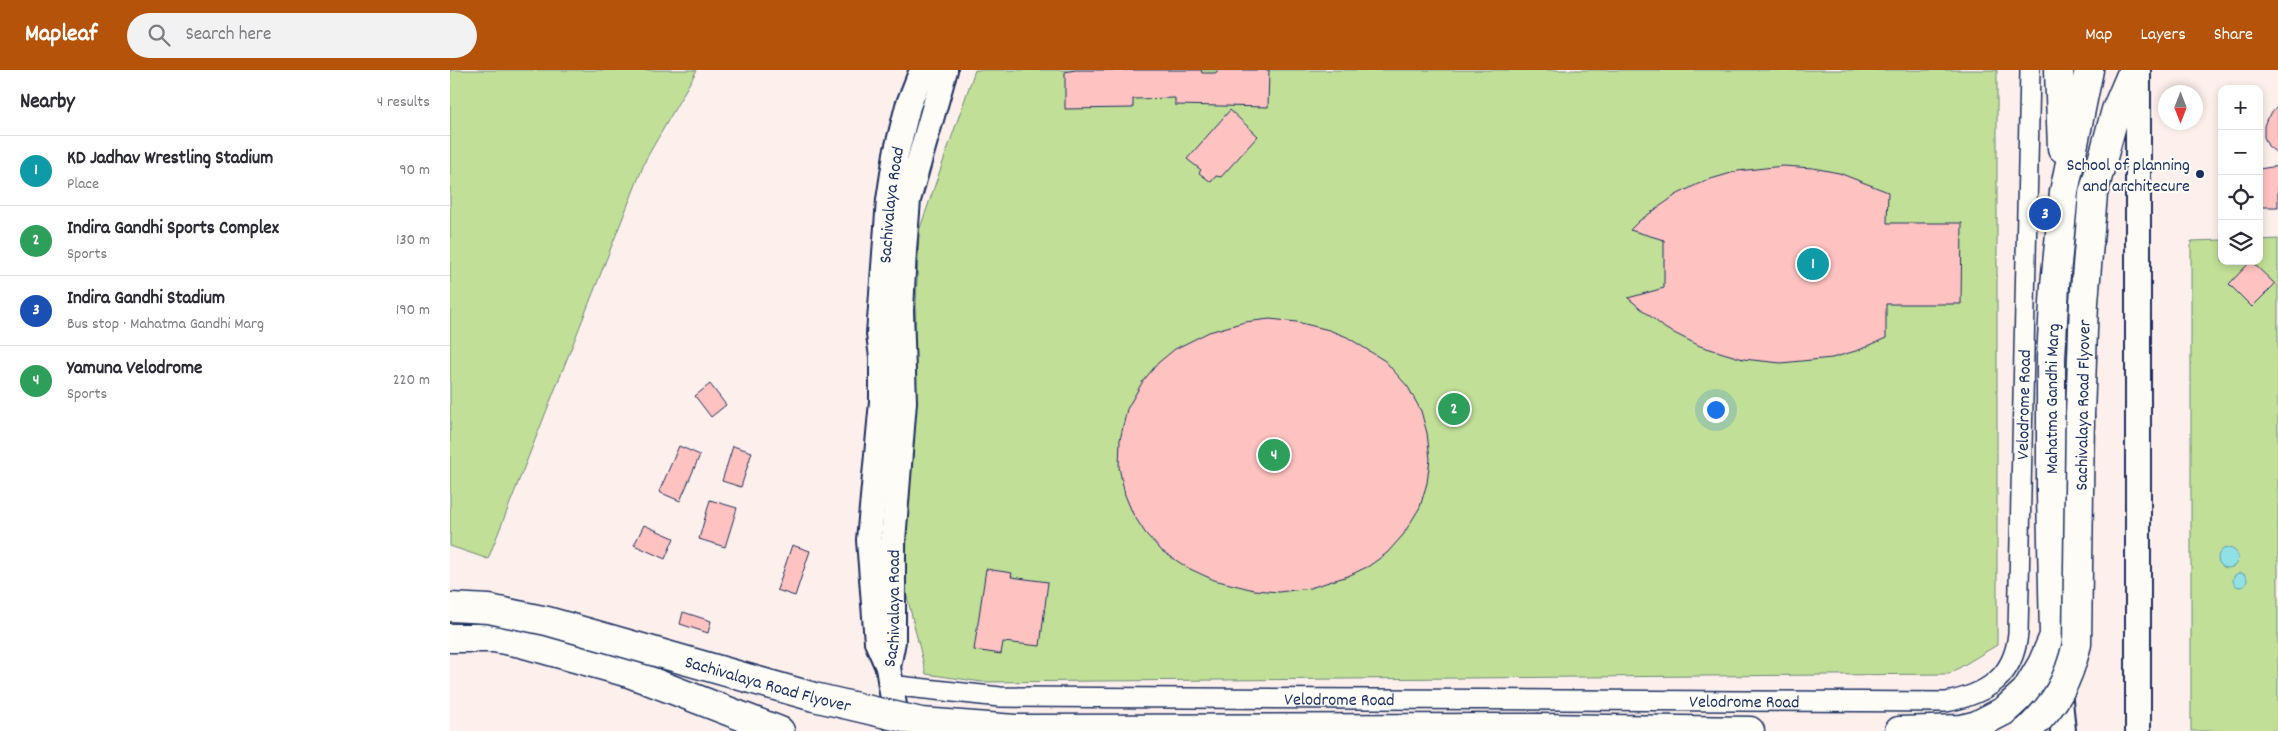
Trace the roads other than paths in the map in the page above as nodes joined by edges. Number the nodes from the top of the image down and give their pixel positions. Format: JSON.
{"nodes":[{"id":1,"x":922,"y":70,"type":"edge"},
{"id":2,"x":945,"y":70,"type":"edge"},
{"id":3,"x":2030,"y":70,"type":"edge"},
{"id":4,"x":2059,"y":70,"type":"edge"},
{"id":5,"x":2089,"y":70,"type":"edge"},
{"id":6,"x":2133,"y":70,"type":"edge"},
{"id":7,"x":2138,"y":70,"type":"edge"},
{"id":8,"x":2064,"y":192,"type":"junction"},
{"id":9,"x":893,"y":376,"type":"junction"},
{"id":10,"x":450,"y":607,"type":"edge"},
{"id":11,"x":2054,"y":636,"type":"junction"},
{"id":12,"x":450,"y":638,"type":"edge"},
{"id":13,"x":888,"y":676,"type":"junction"},
{"id":14,"x":1000,"y":697,"type":"junction"},
{"id":15,"x":780,"y":731,"type":"edge"},
{"id":16,"x":898,"y":731,"type":"edge"},
{"id":17,"x":1001,"y":731,"type":"edge"},
{"id":18,"x":1750,"y":731,"type":"edge"},
{"id":19,"x":1899,"y":731,"type":"edge"},
{"id":20,"x":2027,"y":731,"type":"edge"},
{"id":21,"x":2063,"y":731,"type":"edge"},
{"id":22,"x":2138,"y":731,"type":"edge"}],
"edges":[{"from":1,"to":9,"type":"main road","name":"Sachivalaya Road"},
{"from":2,"to":9,"type":"main road","name":"Sachivalaya Road"},
{"from":3,"to":14,"type":"street","name":"Velodrome Road"},
{"from":4,"to":8,"type":"highway"},
{"from":5,"to":8,"type":"highway","name":"Mahatma Gandhi Marg"},
{"from":6,"to":20,"type":"highway","name":"Sachivalaya Road Flyover","bridge":true},
{"from":7,"to":22,"type":"main road"},
{"from":8,"to":11,"type":"highway","name":"Mahatma Gandhi Marg"},
{"from":9,"to":13,"type":"main road","name":"Sachivalaya Road"},
{"from":10,"to":18,"type":"highway","name":"Sachivalaya Road Flyover","bridge":true},
{"from":11,"to":19,"type":"highway"},
{"from":11,"to":21,"type":"main road","name":"Mahatma Gandhi Marg"},
{"from":12,"to":15,"type":"highway","name":"Sachivalaya Road Flyover"},
{"from":13,"to":14,"type":"street","name":"Velodrome Road"},
{"from":13,"to":16,"type":"main road","name":"Sachivalaya Road"},
{"from":14,"to":17,"type":"street"}]}
